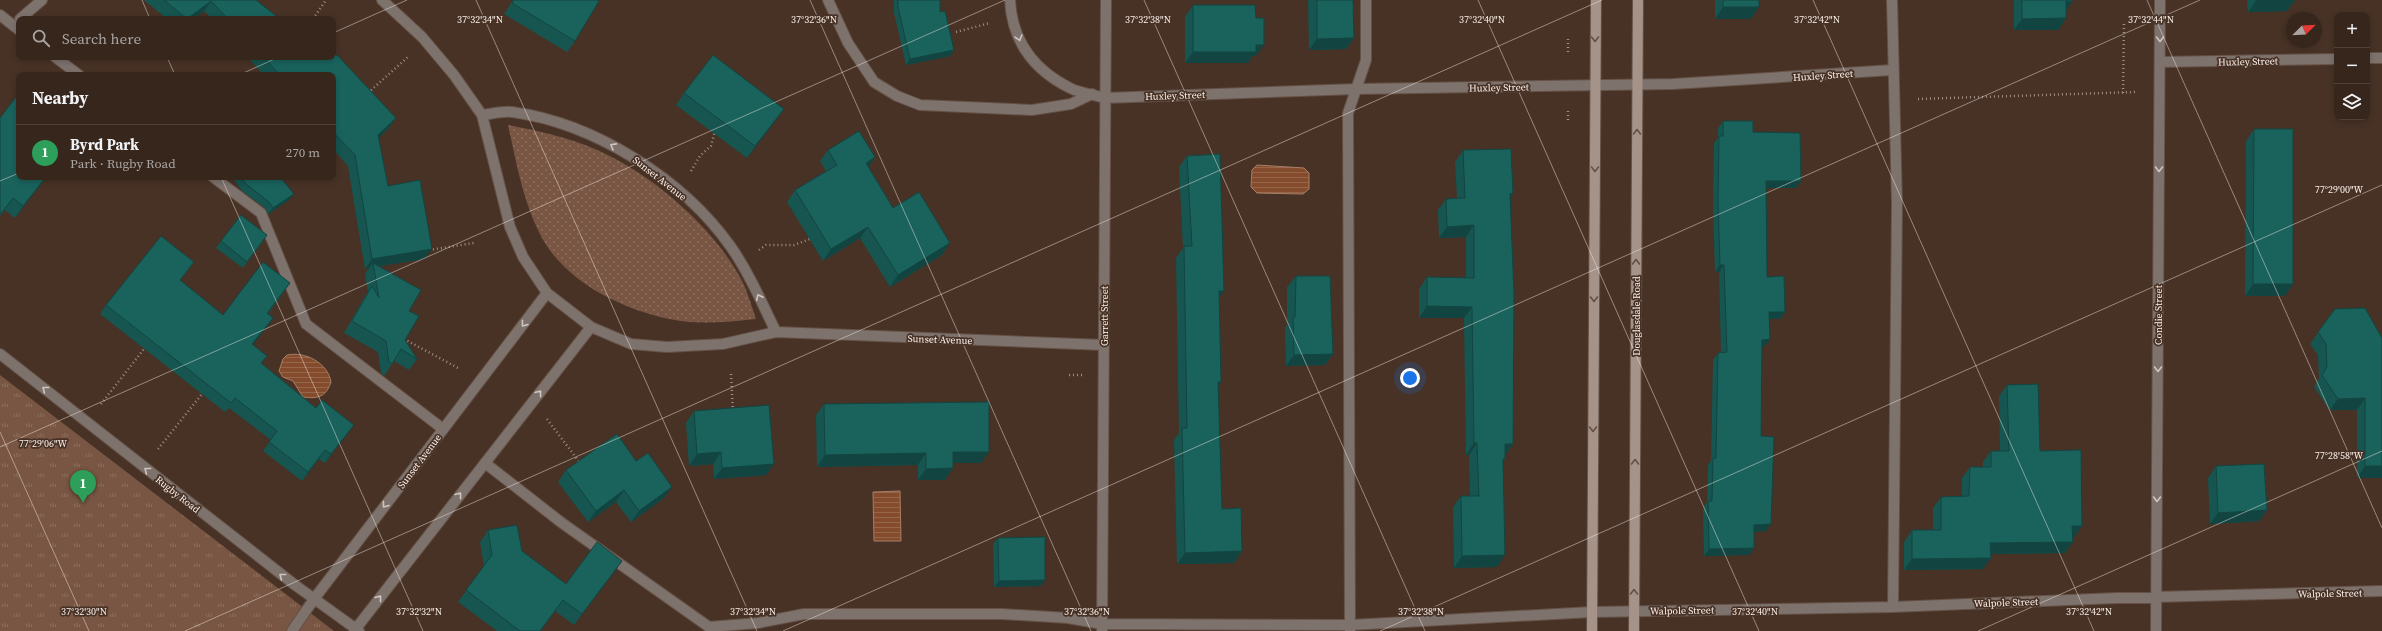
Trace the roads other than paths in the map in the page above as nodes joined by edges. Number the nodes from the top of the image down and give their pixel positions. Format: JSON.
{"nodes":[{"id":1,"x":42,"y":0,"type":"edge"},
{"id":2,"x":382,"y":0,"type":"edge"},
{"id":3,"x":828,"y":0,"type":"edge"},
{"id":4,"x":1010,"y":0,"type":"edge"},
{"id":5,"x":1106,"y":0,"type":"edge"},
{"id":6,"x":1366,"y":0,"type":"edge"},
{"id":7,"x":1596,"y":0,"type":"edge"},
{"id":8,"x":1638,"y":0,"type":"edge"},
{"id":9,"x":1892,"y":0,"type":"edge"},
{"id":10,"x":2160,"y":0,"type":"edge"},
{"id":11,"x":0,"y":15,"type":"edge"},
{"id":12,"x":25,"y":16,"type":"edge"},
{"id":13,"x":16,"y":22,"type":"edge"},
{"id":14,"x":2370,"y":58,"type":"edge"},
{"id":15,"x":2382,"y":58,"type":"edge"},
{"id":16,"x":2334,"y":59,"type":"edge"},
{"id":17,"x":59,"y":60,"type":"edge"},
{"id":18,"x":2160,"y":62,"type":"junction"},
{"id":19,"x":1892,"y":70,"type":"junction"},
{"id":20,"x":75,"y":72,"type":"edge"},
{"id":21,"x":1637,"y":85,"type":"junction"},
{"id":22,"x":1595,"y":86,"type":"junction"},
{"id":23,"x":1357,"y":89,"type":"junction"},
{"id":24,"x":1092,"y":94,"type":"junction"},
{"id":25,"x":1106,"y":98,"type":"junction"},
{"id":26,"x":482,"y":115,"type":"junction"},
{"id":27,"x":217,"y":180,"type":"edge"},
{"id":28,"x":547,"y":293,"type":"junction"},
{"id":29,"x":591,"y":327,"type":"junction"},
{"id":30,"x":776,"y":332,"type":"junction"},
{"id":31,"x":1104,"y":345,"type":"junction"},
{"id":32,"x":0,"y":354,"type":"edge"},
{"id":33,"x":443,"y":429,"type":"junction"},
{"id":34,"x":485,"y":463,"type":"junction"},
{"id":35,"x":2382,"y":591,"type":"edge"},
{"id":36,"x":2156,"y":597,"type":"junction"},
{"id":37,"x":314,"y":599,"type":"junction"},
{"id":38,"x":1893,"y":607,"type":"junction"},
{"id":39,"x":1634,"y":611,"type":"junction"},
{"id":40,"x":1592,"y":612,"type":"junction"},
{"id":41,"x":1102,"y":628,"type":"edge"},
{"id":42,"x":1350,"y":628,"type":"edge"},
{"id":43,"x":356,"y":630,"type":"edge"},
{"id":44,"x":292,"y":631,"type":"edge"},
{"id":45,"x":1592,"y":631,"type":"edge"},
{"id":46,"x":1634,"y":631,"type":"edge"},
{"id":47,"x":2156,"y":631,"type":"edge"}],
"edges":[{"from":1,"to":12,"type":"street"},
{"from":2,"to":26,"type":"street","name":"Sunset Avenue"},
{"from":3,"to":24,"type":"street"},
{"from":4,"to":24,"type":"street","name":"Huxley Street","one_way":true},
{"from":5,"to":25,"type":"street","name":"Garrett Street"},
{"from":6,"to":23,"type":"street"},
{"from":7,"to":22,"type":"street","one_way":true},
{"from":8,"to":21,"type":"street","name":"Douglasdale Road"},
{"from":9,"to":19,"type":"street"},
{"from":10,"to":18,"type":"street","name":"Condie Street","one_way":true},
{"from":11,"to":13,"type":"street"},
{"from":14,"to":15,"type":"street"},
{"from":16,"to":18,"type":"street","name":"Huxley Street"},
{"from":17,"to":20,"type":"street"},
{"from":18,"to":36,"type":"street","name":"Condie Street","one_way":true},
{"from":19,"to":21,"type":"street","name":"Huxley Street"},
{"from":19,"to":38,"type":"street"},
{"from":21,"to":22,"type":"street","name":"Huxley Street"},
{"from":39,"to":21,"type":"street","name":"Douglasdale Road","one_way":true},
{"from":22,"to":23,"type":"street","name":"Huxley Street"},
{"from":22,"to":40,"type":"street","one_way":true},
{"from":23,"to":25,"type":"street","name":"Huxley Street"},
{"from":23,"to":42,"type":"street"},
{"from":24,"to":25,"type":"street","name":"Huxley Street"},
{"from":25,"to":31,"type":"street","name":"Garrett Street"},
{"from":26,"to":28,"type":"street","name":"Sunset Avenue"},
{"from":30,"to":26,"type":"street","name":"Sunset Avenue","one_way":true},
{"from":27,"to":33,"type":"street"},
{"from":28,"to":29,"type":"street","name":"Sunset Avenue"},
{"from":28,"to":33,"type":"street","name":"Sunset Avenue","one_way":true},
{"from":29,"to":30,"type":"street","name":"Sunset Avenue"},
{"from":34,"to":29,"type":"street","one_way":true},
{"from":30,"to":31,"type":"street","name":"Sunset Avenue"},
{"from":31,"to":41,"type":"street","name":"Garrett Street"},
{"from":37,"to":32,"type":"street","name":"Rugby Road","one_way":true},
{"from":33,"to":37,"type":"street","name":"Sunset Avenue","one_way":true},
{"from":34,"to":41,"type":"street","name":"Walpole Street"},
{"from":43,"to":34,"type":"street","one_way":true},
{"from":35,"to":36,"type":"street","name":"Walpole Street"},
{"from":36,"to":38,"type":"street","name":"Walpole Street"},
{"from":36,"to":47,"type":"street","name":"Condie Street"},
{"from":37,"to":43,"type":"street","name":"Rugby Road"},
{"from":37,"to":44,"type":"street","name":"Sunset Avenue"},
{"from":38,"to":39,"type":"street","name":"Walpole Street"},
{"from":39,"to":40,"type":"street","name":"Walpole Street"},
{"from":39,"to":46,"type":"street","name":"Douglasdale Road"},
{"from":40,"to":42,"type":"street","name":"Walpole Street"},
{"from":40,"to":45,"type":"street"},
{"from":41,"to":42,"type":"street","name":"Walpole Street"}]}
